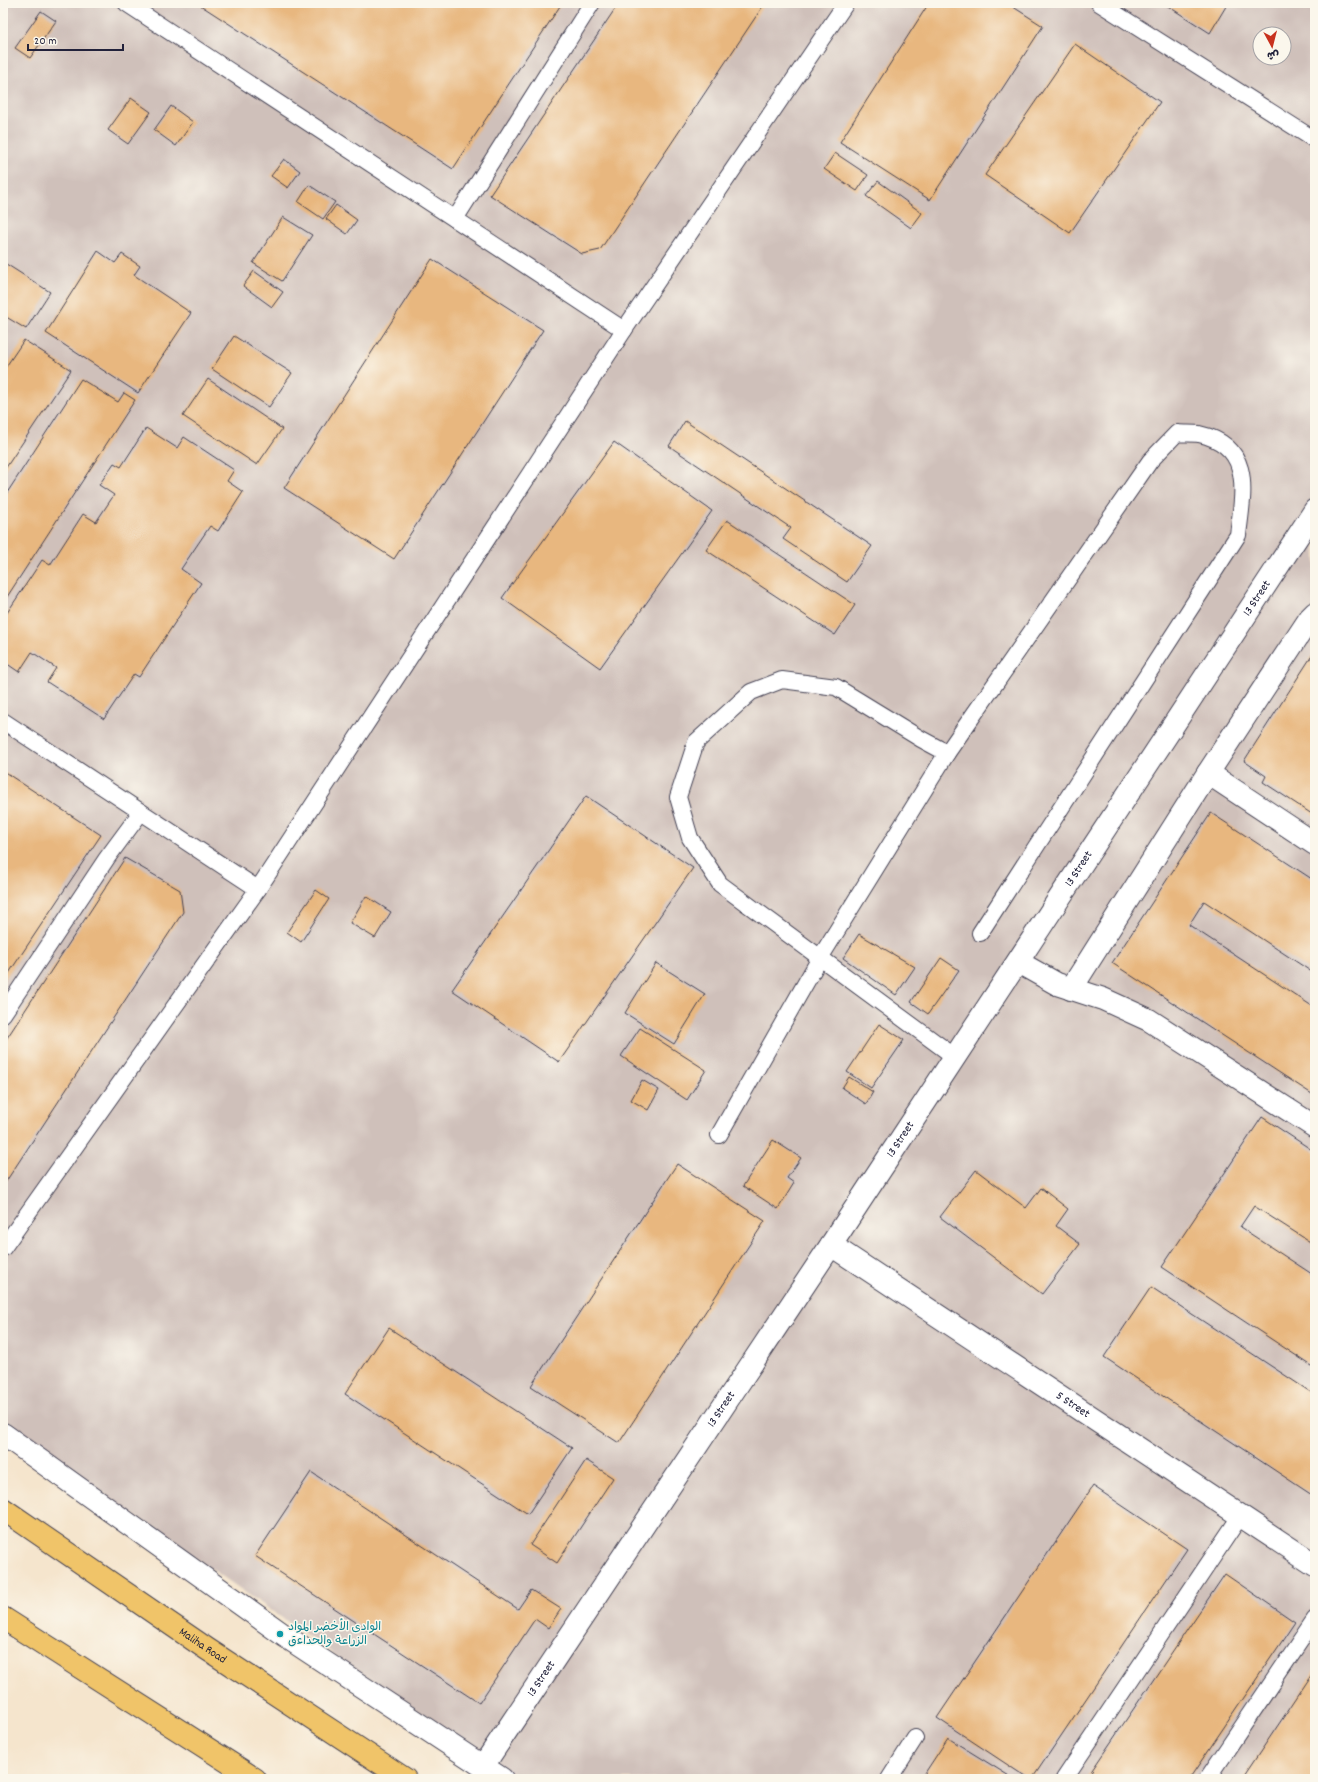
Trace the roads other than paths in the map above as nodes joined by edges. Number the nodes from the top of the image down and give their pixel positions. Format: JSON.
{"nodes":[{"id":1,"x":126,"y":3,"type":"edge"},
{"id":2,"x":592,"y":3,"type":"edge"},
{"id":3,"x":846,"y":3,"type":"edge"},
{"id":4,"x":1099,"y":3,"type":"edge"},
{"id":5,"x":1315,"y":140,"type":"edge"},
{"id":6,"x":456,"y":219,"type":"junction"},
{"id":7,"x":624,"y":330,"type":"junction"},
{"id":8,"x":1315,"y":510,"type":"edge"},
{"id":9,"x":1315,"y":614,"type":"edge"},
{"id":10,"x":3,"y":721,"type":"edge"},
{"id":11,"x":947,"y":753,"type":"junction"},
{"id":12,"x":1208,"y":773,"type":"junction"},
{"id":13,"x":141,"y":812,"type":"junction"},
{"id":14,"x":1315,"y":844,"type":"edge"},
{"id":15,"x":258,"y":889,"type":"junction"},
{"id":16,"x":980,"y":934,"type":"dead end"},
{"id":17,"x":820,"y":958,"type":"junction"},
{"id":18,"x":1018,"y":962,"type":"junction"},
{"id":19,"x":1071,"y":989,"type":"junction"},
{"id":20,"x":3,"y":1014,"type":"edge"},
{"id":21,"x":955,"y":1057,"type":"junction"},
{"id":22,"x":1315,"y":1127,"type":"edge"},
{"id":23,"x":718,"y":1135,"type":"dead end"},
{"id":24,"x":831,"y":1245,"type":"junction"},
{"id":25,"x":3,"y":1248,"type":"edge"},
{"id":26,"x":3,"y":1434,"type":"edge"},
{"id":27,"x":3,"y":1509,"type":"edge"},
{"id":28,"x":1241,"y":1515,"type":"junction"},
{"id":29,"x":1315,"y":1565,"type":"edge"},
{"id":30,"x":3,"y":1618,"type":"edge"},
{"id":31,"x":1315,"y":1619,"type":"edge"},
{"id":32,"x":915,"y":1738,"type":"dead end"},
{"id":33,"x":483,"y":1766,"type":"junction"},
{"id":34,"x":255,"y":1779,"type":"edge"},
{"id":35,"x":405,"y":1779,"type":"edge"},
{"id":36,"x":502,"y":1779,"type":"edge"},
{"id":37,"x":889,"y":1779,"type":"edge"},
{"id":38,"x":1064,"y":1779,"type":"edge"},
{"id":39,"x":1207,"y":1779,"type":"edge"}],
"edges":[{"from":1,"to":6,"type":"lane"},
{"from":2,"to":6,"type":"lane"},
{"from":3,"to":7,"type":"lane"},
{"from":4,"to":5,"type":"lane"},
{"from":6,"to":7,"type":"lane"},
{"from":7,"to":15,"type":"lane"},
{"from":8,"to":18,"type":"street","name":"13 Street"},
{"from":9,"to":12,"type":"street"},
{"from":10,"to":13,"type":"lane"},
{"from":11,"to":16,"type":"lane"},
{"from":11,"to":17,"type":"lane"},
{"from":11,"to":17,"type":"lane"},
{"from":12,"to":14,"type":"street"},
{"from":12,"to":19,"type":"street"},
{"from":13,"to":15,"type":"lane"},
{"from":13,"to":20,"type":"lane"},
{"from":15,"to":25,"type":"lane"},
{"from":17,"to":21,"type":"lane"},
{"from":17,"to":23,"type":"lane"},
{"from":18,"to":19,"type":"street"},
{"from":18,"to":21,"type":"street","name":"13 Street"},
{"from":19,"to":22,"type":"street"},
{"from":21,"to":24,"type":"street","name":"13 Street"},
{"from":24,"to":28,"type":"street","name":"5 Street"},
{"from":24,"to":33,"type":"street","name":"13 Street"},
{"from":26,"to":33,"type":"street"},
{"from":27,"to":35,"type":"main road","name":"Maliha Road"},
{"from":28,"to":29,"type":"street","name":"5 Street"},
{"from":28,"to":38,"type":"lane"},
{"from":30,"to":34,"type":"main road"},
{"from":31,"to":39,"type":"lane"},
{"from":32,"to":37,"type":"lane"},
{"from":33,"to":36,"type":"street"}]}
